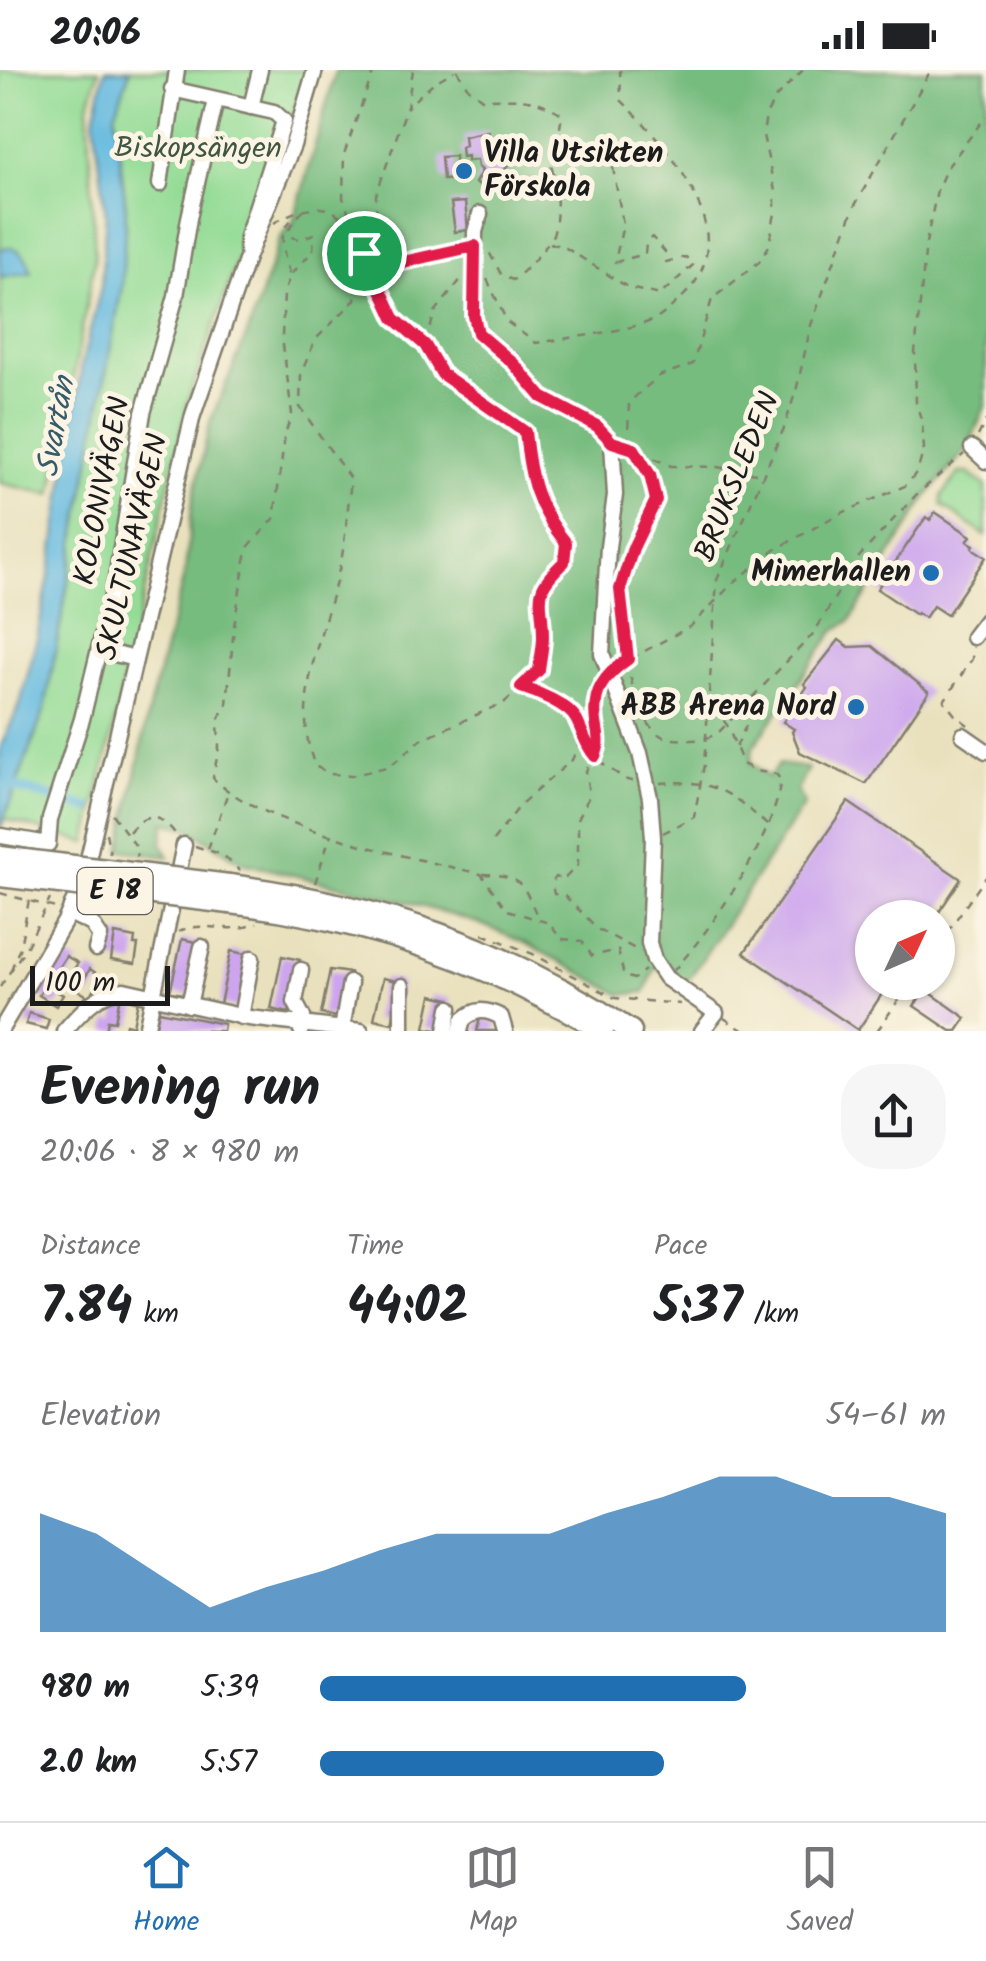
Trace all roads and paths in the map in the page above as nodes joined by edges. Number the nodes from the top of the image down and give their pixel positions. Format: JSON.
{"nodes":[{"id":1,"x":177,"y":70,"type":"edge"},
{"id":2,"x":260,"y":70,"type":"edge"},
{"id":3,"x":315,"y":70,"type":"edge"},
{"id":4,"x":374,"y":70,"type":"edge"},
{"id":5,"x":413,"y":70,"type":"edge"},
{"id":6,"x":456,"y":70,"type":"edge"},
{"id":7,"x":620,"y":70,"type":"edge"},
{"id":8,"x":803,"y":70,"type":"edge"},
{"id":9,"x":930,"y":70,"type":"edge"},
{"id":10,"x":172,"y":89,"type":"junction"},
{"id":11,"x":216,"y":100,"type":"junction"},
{"id":12,"x":251,"y":107,"type":"junction"},
{"id":13,"x":407,"y":107,"type":"junction"},
{"id":14,"x":986,"y":116,"type":"edge"},
{"id":15,"x":557,"y":148,"type":"junction"},
{"id":16,"x":160,"y":184,"type":"dead end"},
{"id":17,"x":279,"y":208,"type":"dead end"},
{"id":18,"x":303,"y":210,"type":"junction"},
{"id":19,"x":480,"y":214,"type":"dead end"},
{"id":20,"x":273,"y":224,"type":"junction"},
{"id":21,"x":269,"y":234,"type":"dead end"},
{"id":22,"x":548,"y":242,"type":"junction"},
{"id":23,"x":475,"y":246,"type":"junction"},
{"id":24,"x":364,"y":253,"type":"junction"},
{"id":25,"x":248,"y":255,"type":"junction"},
{"id":26,"x":290,"y":275,"type":"junction"},
{"id":27,"x":474,"y":276,"type":"junction"},
{"id":28,"x":425,"y":345,"type":"junction"},
{"id":29,"x":986,"y":420,"type":"edge"},
{"id":30,"x":612,"y":442,"type":"junction"},
{"id":31,"x":972,"y":448,"type":"junction"},
{"id":32,"x":634,"y":449,"type":"junction"},
{"id":33,"x":986,"y":460,"type":"edge"},
{"id":34,"x":764,"y":474,"type":"junction"},
{"id":35,"x":716,"y":599,"type":"junction"},
{"id":36,"x":986,"y":620,"type":"edge"},
{"id":37,"x":973,"y":638,"type":"joint"},
{"id":38,"x":99,"y":650,"type":"junction"},
{"id":39,"x":628,"y":659,"type":"junction"},
{"id":40,"x":135,"y":660,"type":"junction"},
{"id":41,"x":608,"y":672,"type":"junction"},
{"id":42,"x":521,"y":687,"type":"junction"},
{"id":43,"x":756,"y":693,"type":"junction"},
{"id":44,"x":708,"y":700,"type":"junction"},
{"id":45,"x":595,"y":706,"type":"junction"},
{"id":46,"x":727,"y":725,"type":"junction"},
{"id":47,"x":967,"y":731,"type":"joint"},
{"id":48,"x":583,"y":739,"type":"junction"},
{"id":49,"x":704,"y":740,"type":"junction"},
{"id":50,"x":735,"y":749,"type":"junction"},
{"id":51,"x":986,"y":751,"type":"edge"},
{"id":52,"x":595,"y":756,"type":"junction"},
{"id":53,"x":648,"y":783,"type":"junction"},
{"id":54,"x":700,"y":784,"type":"junction"},
{"id":55,"x":228,"y":792,"type":"junction"},
{"id":56,"x":766,"y":826,"type":"junction"},
{"id":57,"x":105,"y":829,"type":"dead end"},
{"id":58,"x":128,"y":833,"type":"dead end"},
{"id":59,"x":331,"y":834,"type":"junction"},
{"id":60,"x":653,"y":838,"type":"junction"},
{"id":61,"x":493,"y":841,"type":"dead end"},
{"id":62,"x":184,"y":845,"type":"junction"},
{"id":63,"x":1,"y":846,"type":"edge"},
{"id":64,"x":208,"y":850,"type":"junction"},
{"id":65,"x":89,"y":858,"type":"junction"},
{"id":66,"x":481,"y":874,"type":"junction"},
{"id":67,"x":0,"y":876,"type":"edge"},
{"id":68,"x":986,"y":877,"type":"edge"},
{"id":69,"x":315,"y":885,"type":"dead end"},
{"id":70,"x":234,"y":888,"type":"junction"},
{"id":71,"x":0,"y":894,"type":"edge"},
{"id":72,"x":50,"y":899,"type":"dead end"},
{"id":73,"x":29,"y":900,"type":"junction"},
{"id":74,"x":47,"y":906,"type":"junction"},
{"id":75,"x":69,"y":913,"type":"junction"},
{"id":76,"x":538,"y":918,"type":"junction"},
{"id":77,"x":263,"y":920,"type":"dead end"},
{"id":78,"x":955,"y":921,"type":"edge"},
{"id":79,"x":167,"y":934,"type":"junction"},
{"id":80,"x":202,"y":947,"type":"dead end"},
{"id":81,"x":96,"y":949,"type":"dead end"},
{"id":82,"x":252,"y":958,"type":"dead end"},
{"id":83,"x":301,"y":970,"type":"dead end"},
{"id":84,"x":666,"y":978,"type":"junction"},
{"id":85,"x":5,"y":980,"type":"junction"},
{"id":86,"x":350,"y":984,"type":"dead end"},
{"id":87,"x":402,"y":986,"type":"dead end"},
{"id":88,"x":0,"y":987,"type":"edge"},
{"id":89,"x":153,"y":997,"type":"junction"},
{"id":90,"x":615,"y":998,"type":"dead end"},
{"id":91,"x":899,"y":1000,"type":"edge"},
{"id":92,"x":685,"y":1004,"type":"dead end"},
{"id":93,"x":190,"y":1005,"type":"junction"},
{"id":94,"x":450,"y":1008,"type":"dead end"},
{"id":95,"x":716,"y":1012,"type":"junction"},
{"id":96,"x":241,"y":1016,"type":"junction"},
{"id":97,"x":302,"y":1028,"type":"edge"},
{"id":98,"x":342,"y":1029,"type":"edge"},
{"id":99,"x":600,"y":1029,"type":"edge"},
{"id":100,"x":0,"y":1031,"type":"edge"},
{"id":101,"x":64,"y":1031,"type":"edge"},
{"id":102,"x":146,"y":1031,"type":"edge"},
{"id":103,"x":361,"y":1031,"type":"edge"},
{"id":104,"x":402,"y":1031,"type":"edge"},
{"id":105,"x":446,"y":1031,"type":"edge"},
{"id":106,"x":460,"y":1031,"type":"edge"},
{"id":107,"x":504,"y":1031,"type":"edge"},
{"id":108,"x":631,"y":1031,"type":"edge"},
{"id":109,"x":702,"y":1031,"type":"edge"},
{"id":110,"x":744,"y":1031,"type":"edge"},
{"id":111,"x":877,"y":1031,"type":"edge"}],
"edges":[{"from":1,"to":10,"type":"street"},
{"from":2,"to":12,"type":"street"},
{"from":3,"to":25,"type":"street","name":"SKULTUNAVÄGEN"},
{"from":4,"to":24,"type":"path"},
{"from":5,"to":13,"type":"path"},
{"from":6,"to":13,"type":"path"},
{"from":6,"to":15,"type":"path"},
{"from":7,"to":27,"type":"path"},
{"from":8,"to":32,"type":"path"},
{"from":9,"to":34,"type":"path","name":"BRUKSLEDEN"},
{"from":10,"to":11,"type":"street"},
{"from":10,"to":16,"type":"street"},
{"from":11,"to":12,"type":"street"},
{"from":11,"to":38,"type":"street","name":"KOLONIVÄGEN"},
{"from":12,"to":25,"type":"street"},
{"from":13,"to":24,"type":"path"},
{"from":14,"to":35,"type":"path"},
{"from":15,"to":22,"type":"path"},
{"from":15,"to":22,"type":"path"},
{"from":17,"to":20,"type":"path"},
{"from":18,"to":20,"type":"path"},
{"from":18,"to":24,"type":"path"},
{"from":18,"to":26,"type":"path"},
{"from":18,"to":26,"type":"path"},
{"from":19,"to":23,"type":"street"},
{"from":20,"to":21,"type":"path"},
{"from":22,"to":23,"type":"path"},
{"from":23,"to":24,"type":"path"},
{"from":23,"to":27,"type":"street"},
{"from":24,"to":28,"type":"path"},
{"from":24,"to":42,"type":"path"},
{"from":25,"to":40,"type":"street","name":"SKULTUNAVÄGEN"},
{"from":26,"to":55,"type":"path"},
{"from":27,"to":28,"type":"path"},
{"from":27,"to":30,"type":"street"},
{"from":28,"to":42,"type":"path"},
{"from":29,"to":31,"type":"path"},
{"from":30,"to":32,"type":"path"},
{"from":30,"to":41,"type":"street"},
{"from":31,"to":33,"type":"street"},
{"from":31,"to":43,"type":"path"},
{"from":32,"to":34,"type":"path"},
{"from":32,"to":39,"type":"path"},
{"from":34,"to":35,"type":"path","name":"BRUKSLEDEN"},
{"from":35,"to":39,"type":"path"},
{"from":35,"to":44,"type":"path","name":"BRUKSLEDEN"},
{"from":36,"to":37,"type":"street"},
{"from":37,"to":47,"type":"path"},
{"from":38,"to":40,"type":"street"},
{"from":38,"to":63,"type":"street","name":"KOLONIVÄGEN"},
{"from":39,"to":41,"type":"path"},
{"from":39,"to":49,"type":"path"},
{"from":40,"to":65,"type":"street","name":"SKULTUNAVÄGEN"},
{"from":41,"to":45,"type":"path"},
{"from":41,"to":53,"type":"street"},
{"from":42,"to":48,"type":"path"},
{"from":43,"to":46,"type":"path"},
{"from":43,"to":50,"type":"path"},
{"from":44,"to":46,"type":"path"},
{"from":44,"to":49,"type":"path","name":"BRUKSLEDEN"},
{"from":45,"to":48,"type":"path"},
{"from":45,"to":52,"type":"path"},
{"from":46,"to":49,"type":"path"},
{"from":46,"to":50,"type":"path"},
{"from":47,"to":51,"type":"street"},
{"from":48,"to":52,"type":"path"},
{"from":48,"to":61,"type":"path"},
{"from":49,"to":54,"type":"path","name":"BRUKSLEDEN"},
{"from":50,"to":56,"type":"path"},
{"from":52,"to":53,"type":"path"},
{"from":52,"to":76,"type":"path"},
{"from":53,"to":54,"type":"path"},
{"from":53,"to":60,"type":"street"},
{"from":54,"to":56,"type":"path"},
{"from":54,"to":60,"type":"path"},
{"from":55,"to":59,"type":"path"},
{"from":55,"to":64,"type":"path"},
{"from":56,"to":84,"type":"path"},
{"from":57,"to":65,"type":"path"},
{"from":58,"to":62,"type":"path"},
{"from":59,"to":66,"type":"path"},
{"from":59,"to":69,"type":"path"},
{"from":60,"to":84,"type":"street"},
{"from":62,"to":64,"type":"path"},
{"from":62,"to":79,"type":"street"},
{"from":63,"to":70,"type":"highway","number":"E 18","bridge":true},
{"from":64,"to":70,"type":"path"},
{"from":65,"to":75,"type":"street","name":"SKULTUNAVÄGEN"},
{"from":66,"to":76,"type":"path"},
{"from":66,"to":76,"type":"path"},
{"from":67,"to":70,"type":"highway","number":"E 18","bridge":true},
{"from":68,"to":78,"type":"path"},
{"from":70,"to":99,"type":"highway","number":"E 18"},
{"from":70,"to":108,"type":"highway","number":"E 18"},
{"from":71,"to":73,"type":"path"},
{"from":72,"to":74,"type":"path"},
{"from":73,"to":74,"type":"path"},
{"from":73,"to":85,"type":"path"},
{"from":74,"to":85,"type":"path"},
{"from":75,"to":81,"type":"street"},
{"from":75,"to":100,"type":"street","name":"SKULTUNAVÄGEN"},
{"from":77,"to":79,"type":"path"},
{"from":79,"to":89,"type":"street"},
{"from":80,"to":93,"type":"street"},
{"from":82,"to":96,"type":"street"},
{"from":83,"to":97,"type":"street"},
{"from":84,"to":95,"type":"street"},
{"from":85,"to":88,"type":"path"},
{"from":86,"to":98,"type":"street"},
{"from":87,"to":104,"type":"street"},
{"from":89,"to":93,"type":"street"},
{"from":89,"to":101,"type":"street"},
{"from":89,"to":102,"type":"street"},
{"from":90,"to":92,"type":"path"},
{"from":91,"to":111,"type":"path"},
{"from":93,"to":96,"type":"street"},
{"from":94,"to":105,"type":"street"},
{"from":95,"to":109,"type":"street"},
{"from":95,"to":110,"type":"path"},
{"from":96,"to":97,"type":"street"},
{"from":97,"to":98,"type":"street"},
{"from":98,"to":103,"type":"street"},
{"from":106,"to":107,"type":"street"}]}
